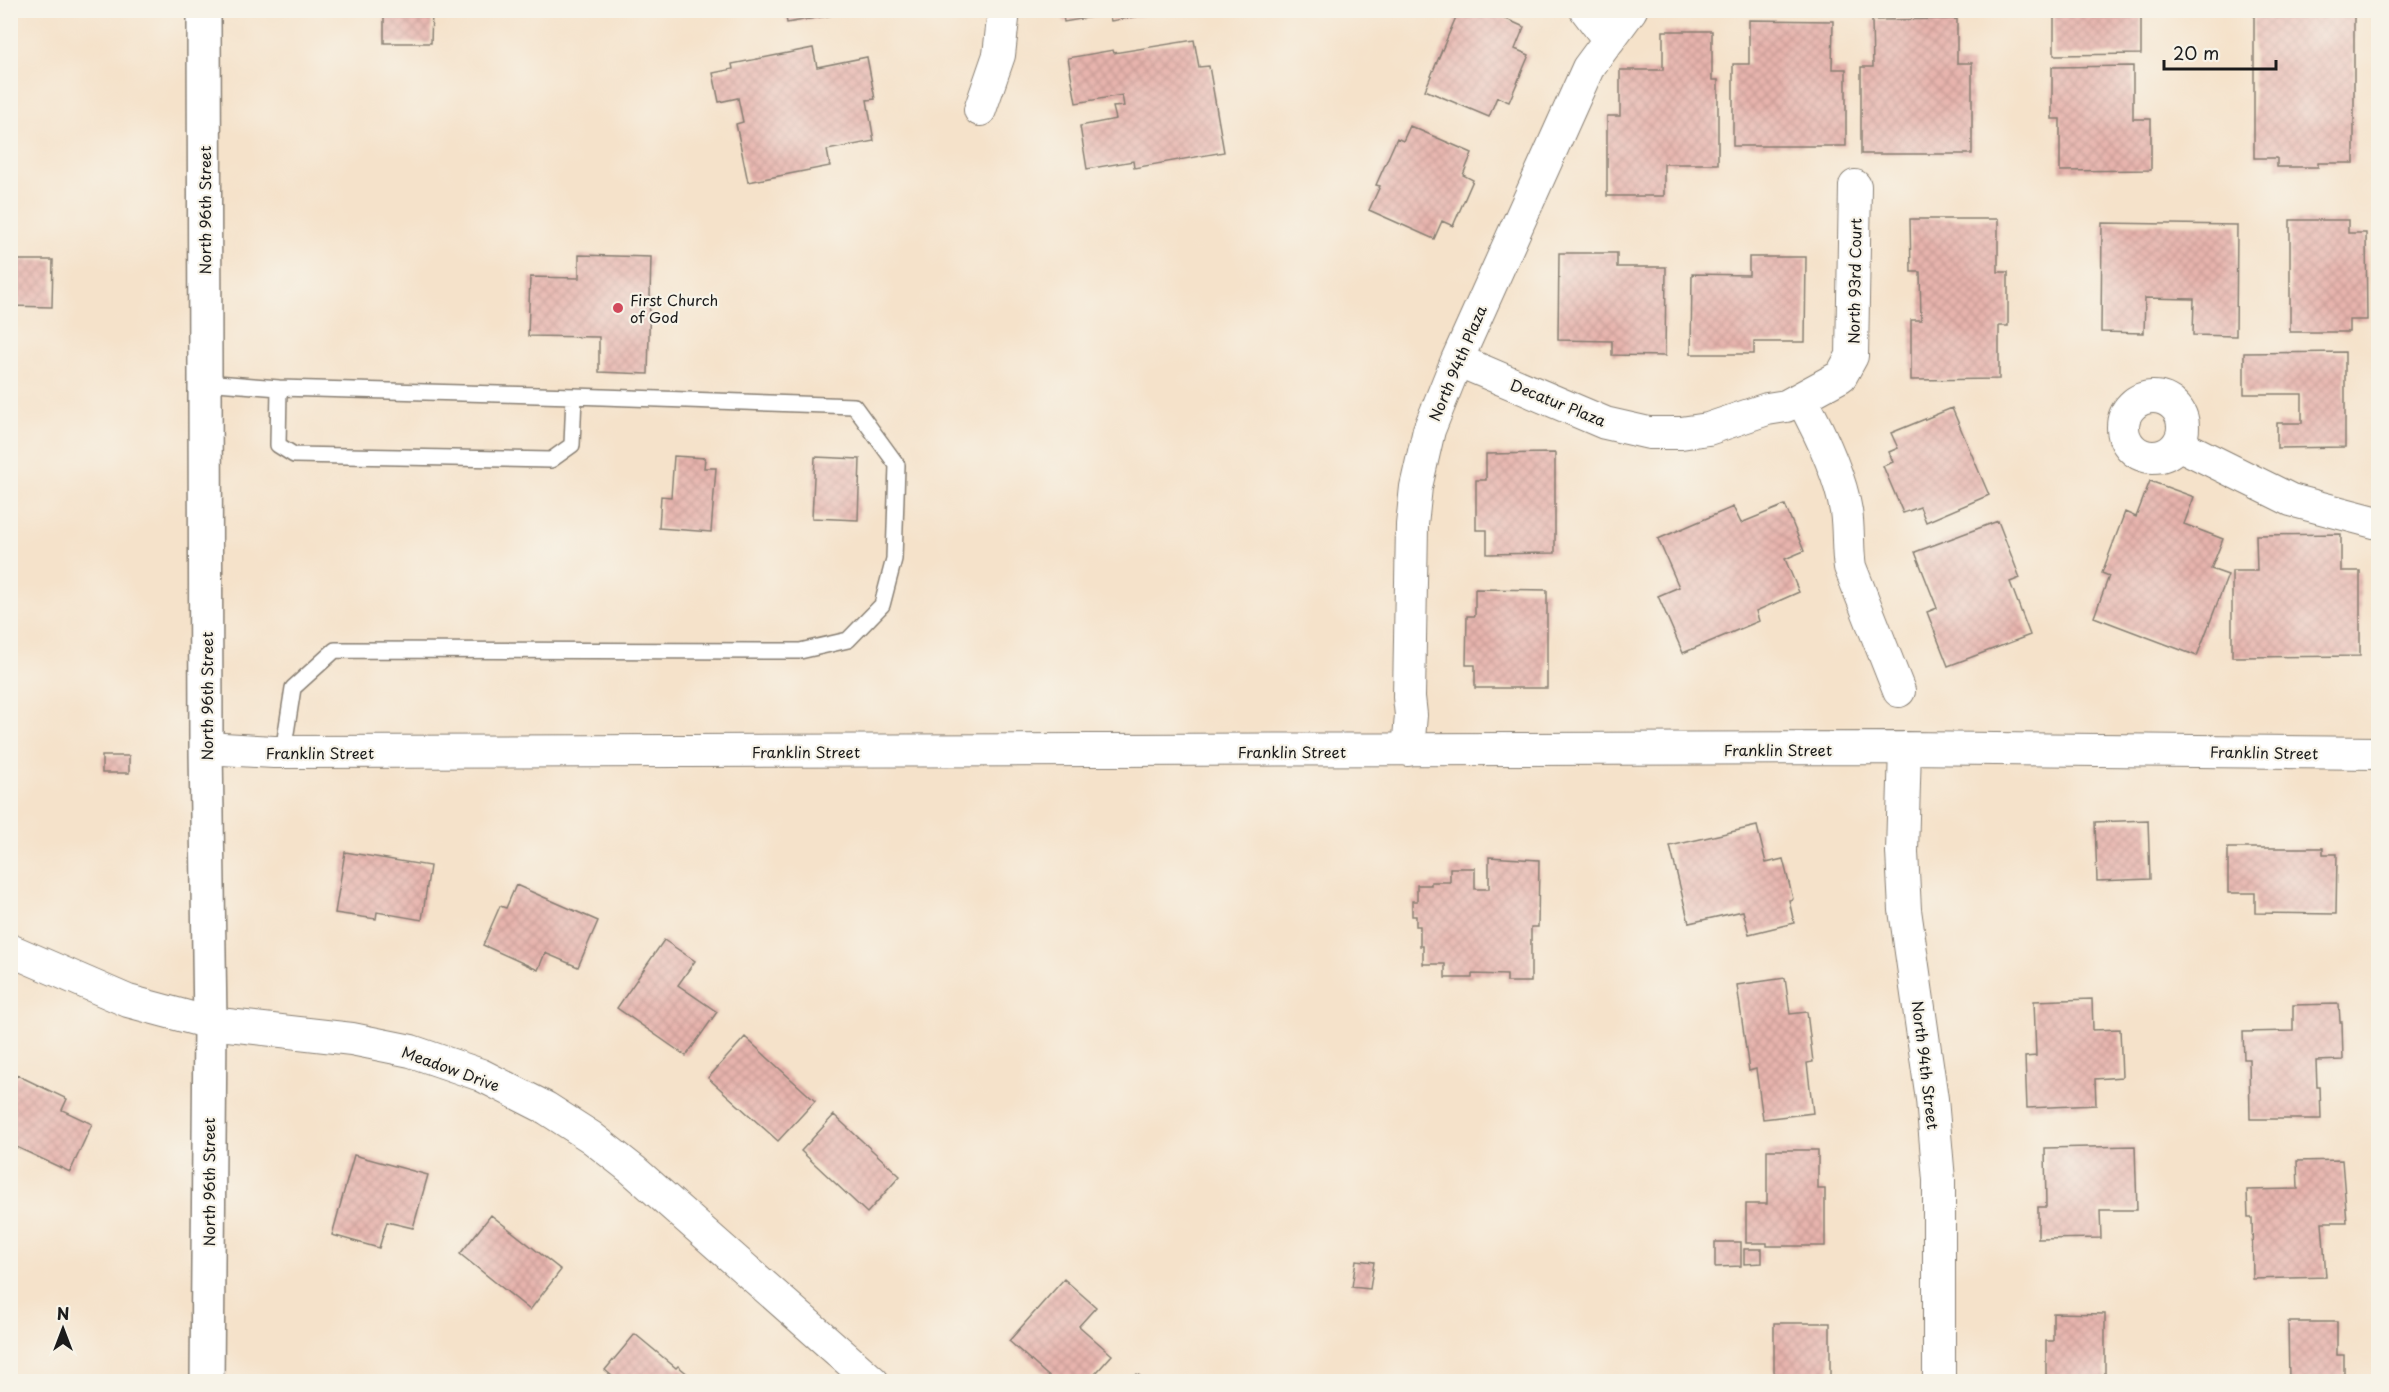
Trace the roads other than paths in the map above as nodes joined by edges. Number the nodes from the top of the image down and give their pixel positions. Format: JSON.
{"nodes":[{"id":1,"x":204,"y":10,"type":"edge"},
{"id":2,"x":1004,"y":10,"type":"edge"},
{"id":3,"x":1586,"y":10,"type":"edge"},
{"id":4,"x":1631,"y":10,"type":"edge"},
{"id":5,"x":1609,"y":40,"type":"junction"},
{"id":6,"x":980,"y":110,"type":"dead end"},
{"id":7,"x":1856,"y":186,"type":"dead end"},
{"id":8,"x":1457,"y":360,"type":"junction"},
{"id":9,"x":204,"y":382,"type":"junction"},
{"id":10,"x":279,"y":388,"type":"junction"},
{"id":11,"x":574,"y":396,"type":"junction"},
{"id":12,"x":1801,"y":398,"type":"junction"},
{"id":13,"x":2178,"y":444,"type":"dead end"},
{"id":14,"x":2379,"y":523,"type":"edge"},
{"id":15,"x":1899,"y":692,"type":"dead end"},
{"id":16,"x":206,"y":748,"type":"junction"},
{"id":17,"x":1905,"y":748,"type":"junction"},
{"id":18,"x":1408,"y":750,"type":"junction"},
{"id":19,"x":284,"y":752,"type":"junction"},
{"id":20,"x":2379,"y":753,"type":"edge"},
{"id":21,"x":10,"y":950,"type":"edge"},
{"id":22,"x":210,"y":1023,"type":"junction"},
{"id":23,"x":207,"y":1382,"type":"edge"},
{"id":24,"x":873,"y":1382,"type":"edge"},
{"id":25,"x":1940,"y":1382,"type":"edge"}],
"edges":[{"from":1,"to":9,"type":"street","name":"North 96th Street"},
{"from":2,"to":6,"type":"street"},
{"from":3,"to":5,"type":"street"},
{"from":4,"to":5,"type":"street","name":"North 94th Plaza"},
{"from":5,"to":8,"type":"street","name":"North 94th Plaza"},
{"from":7,"to":12,"type":"street","name":"North 93rd Court"},
{"from":8,"to":12,"type":"street","name":"Decatur Plaza"},
{"from":8,"to":18,"type":"street","name":"North 94th Plaza"},
{"from":9,"to":10,"type":"lane"},
{"from":9,"to":16,"type":"street","name":"North 96th Street"},
{"from":10,"to":11,"type":"lane"},
{"from":10,"to":11,"type":"lane"},
{"from":11,"to":19,"type":"lane"},
{"from":12,"to":15,"type":"street"},
{"from":13,"to":14,"type":"street"},
{"from":16,"to":19,"type":"street","name":"Franklin Street"},
{"from":16,"to":22,"type":"street","name":"North 96th Street"},
{"from":17,"to":18,"type":"street","name":"Franklin Street"},
{"from":17,"to":20,"type":"street","name":"Franklin Street"},
{"from":17,"to":25,"type":"street","name":"North 94th Street"},
{"from":18,"to":19,"type":"street","name":"Franklin Street"},
{"from":21,"to":22,"type":"street","name":"Meadow Drive"},
{"from":22,"to":23,"type":"street","name":"North 96th Street"},
{"from":22,"to":24,"type":"street","name":"Meadow Drive"}]}
